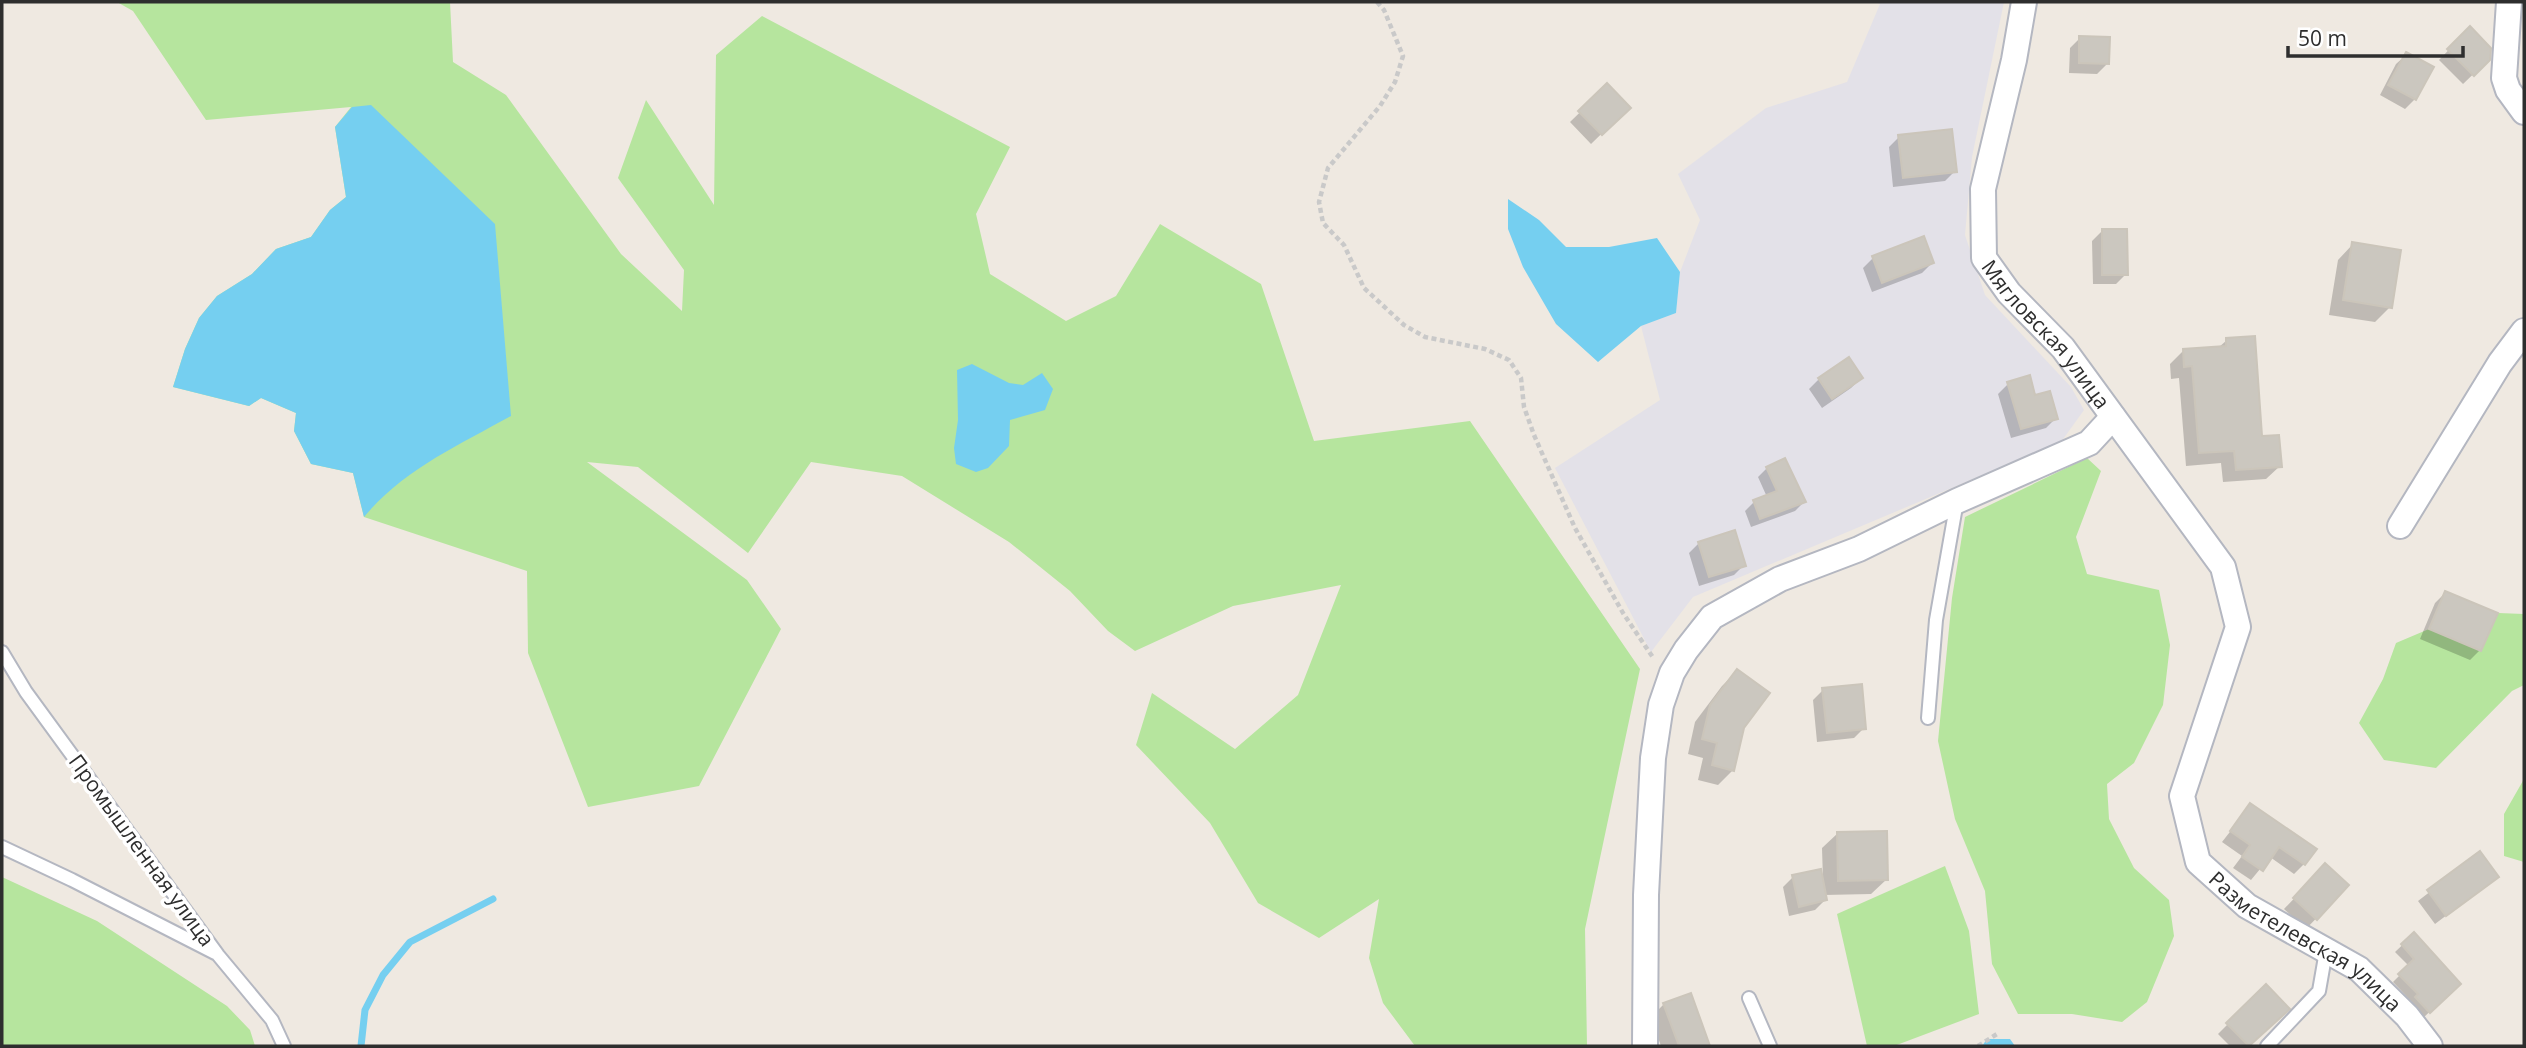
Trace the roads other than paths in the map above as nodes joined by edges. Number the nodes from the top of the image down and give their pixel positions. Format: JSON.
{"nodes":[{"id":1,"x":2024,"y":2,"type":"edge"},
{"id":2,"x":2508,"y":2,"type":"edge"},
{"id":3,"x":2524,"y":112,"type":"edge"},
{"id":4,"x":2524,"y":331,"type":"edge"},
{"id":5,"x":2113,"y":418,"type":"junction"},
{"id":6,"x":1957,"y":501,"type":"junction"},
{"id":7,"x":2400,"y":526,"type":"dead end"},
{"id":8,"x":2,"y":652,"type":"edge"},
{"id":9,"x":1928,"y":718,"type":"dead end"},
{"id":10,"x":2,"y":848,"type":"edge"},
{"id":11,"x":2326,"y":951,"type":"junction"},
{"id":12,"x":218,"y":955,"type":"junction"},
{"id":13,"x":1749,"y":998,"type":"dead end"},
{"id":14,"x":284,"y":1046,"type":"edge"},
{"id":15,"x":1645,"y":1046,"type":"edge"},
{"id":16,"x":1770,"y":1046,"type":"edge"},
{"id":17,"x":2267,"y":1046,"type":"edge"},
{"id":18,"x":2430,"y":1046,"type":"edge"}],
"edges":[{"from":1,"to":5,"type":"street","name":"Мягловская улица"},
{"from":2,"to":3,"type":"street"},
{"from":4,"to":7,"type":"street"},
{"from":5,"to":6,"type":"street"},
{"from":5,"to":11,"type":"street","name":"Разметелевская улица"},
{"from":6,"to":9,"type":"lane"},
{"from":6,"to":15,"type":"street"},
{"from":8,"to":12,"type":"lane","name":"Промышленная улица"},
{"from":10,"to":12,"type":"lane"},
{"from":11,"to":17,"type":"lane"},
{"from":11,"to":18,"type":"street","name":"Разметелевская улица"},
{"from":12,"to":14,"type":"lane","name":"Промышленная улица"},
{"from":13,"to":16,"type":"lane"}]}
